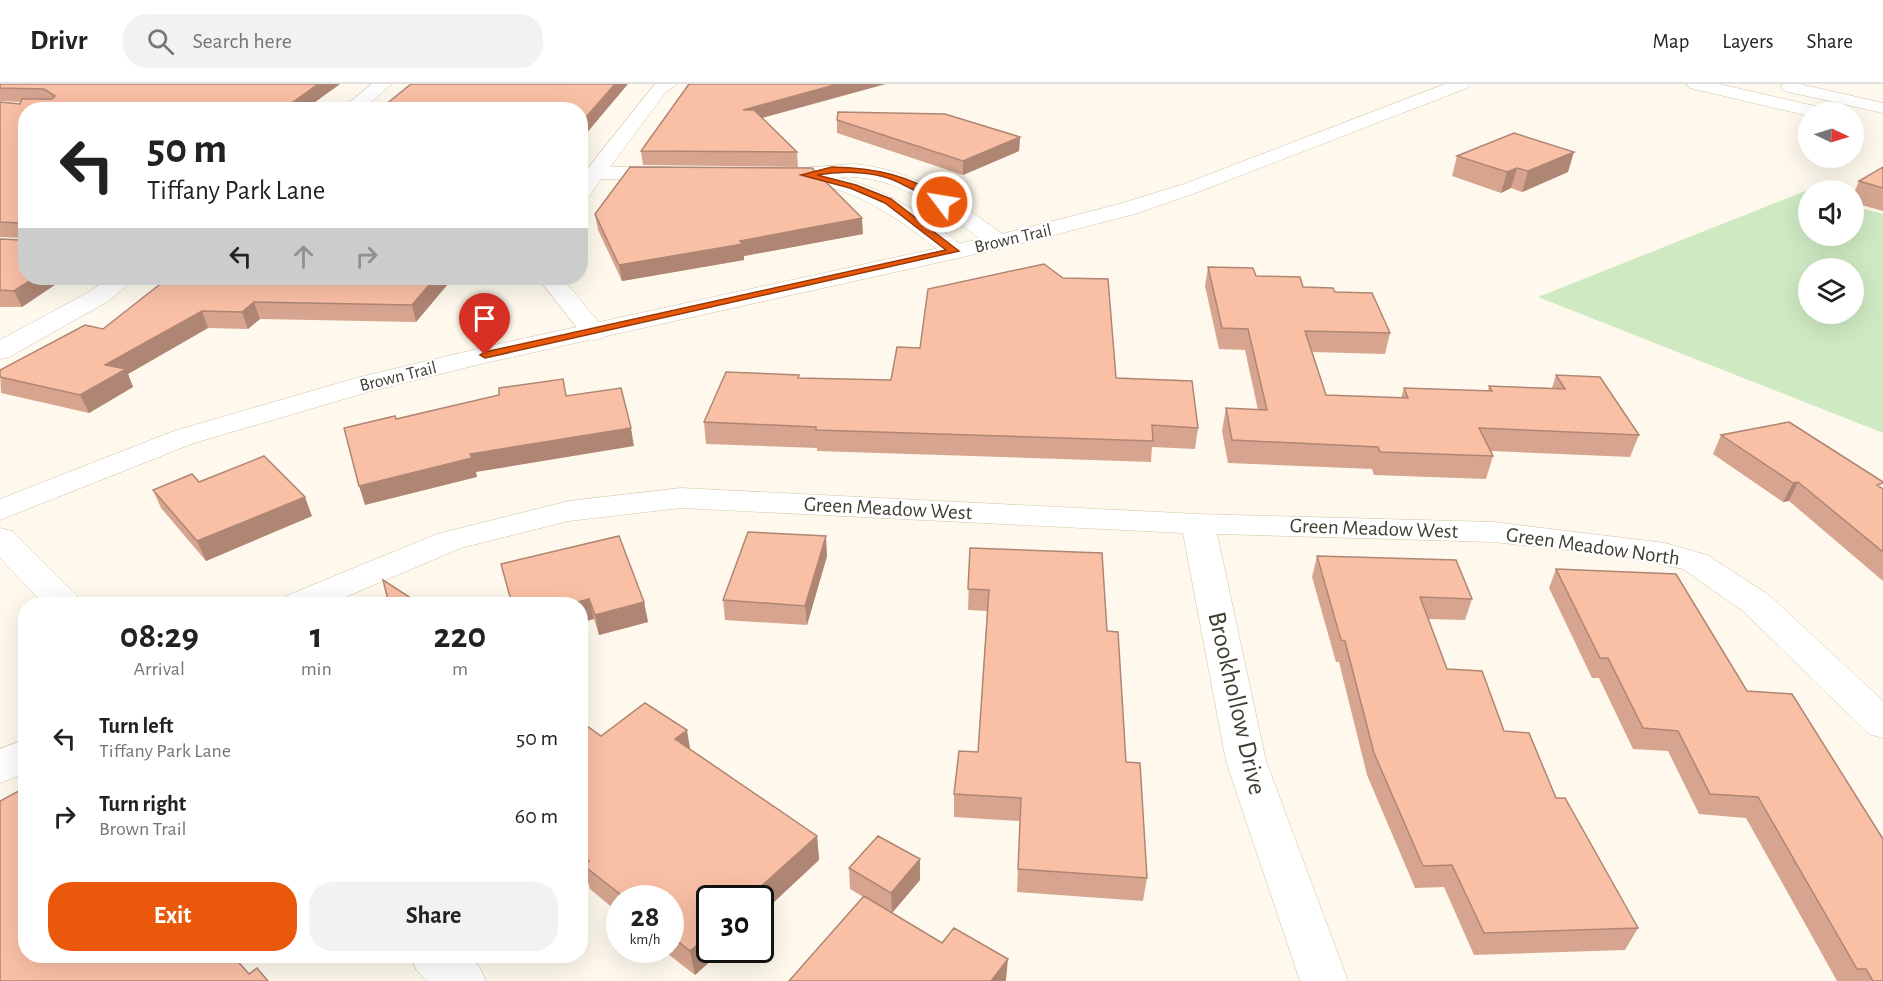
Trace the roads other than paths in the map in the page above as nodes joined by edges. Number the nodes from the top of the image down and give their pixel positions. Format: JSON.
{"nodes":[{"id":1,"x":383,"y":84,"type":"edge"},
{"id":2,"x":668,"y":84,"type":"edge"},
{"id":3,"x":1461,"y":84,"type":"edge"},
{"id":4,"x":1696,"y":84,"type":"edge"},
{"id":5,"x":1777,"y":84,"type":"edge"},
{"id":6,"x":359,"y":102,"type":"edge"},
{"id":7,"x":1798,"y":108,"type":"edge"},
{"id":8,"x":1883,"y":108,"type":"edge"},
{"id":9,"x":596,"y":172,"type":"junction"},
{"id":10,"x":689,"y":174,"type":"edge"},
{"id":11,"x":747,"y":174,"type":"edge"},
{"id":12,"x":805,"y":175,"type":"junction"},
{"id":13,"x":588,"y":182,"type":"edge"},
{"id":14,"x":999,"y":242,"type":"junction"},
{"id":15,"x":954,"y":251,"type":"junction"},
{"id":16,"x":114,"y":285,"type":"edge"},
{"id":17,"x":556,"y":285,"type":"edge"},
{"id":18,"x":594,"y":332,"type":"junction"},
{"id":19,"x":0,"y":351,"type":"edge"},
{"id":20,"x":0,"y":510,"type":"edge"},
{"id":21,"x":1198,"y":524,"type":"junction"},
{"id":22,"x":1494,"y":532,"type":"joint"},
{"id":23,"x":0,"y":538,"type":"edge"},
{"id":24,"x":57,"y":597,"type":"edge"},
{"id":25,"x":316,"y":597,"type":"edge"},
{"id":26,"x":1883,"y":724,"type":"edge"},
{"id":27,"x":18,"y":758,"type":"edge"},
{"id":28,"x":0,"y":768,"type":"edge"},
{"id":29,"x":442,"y":963,"type":"edge"},
{"id":30,"x":462,"y":981,"type":"edge"},
{"id":31,"x":1324,"y":981,"type":"edge"}],
"edges":[{"from":1,"to":6,"type":"street"},
{"from":2,"to":9,"type":"street"},
{"from":3,"to":14,"type":"street","name":"Brown Trail"},
{"from":4,"to":7,"type":"street"},
{"from":5,"to":8,"type":"street"},
{"from":9,"to":10,"type":"street"},
{"from":9,"to":13,"type":"street"},
{"from":11,"to":12,"type":"street"},
{"from":12,"to":14,"type":"street"},
{"from":12,"to":15,"type":"street"},
{"from":14,"to":15,"type":"street","name":"Brown Trail"},
{"from":15,"to":18,"type":"street","name":"Brown Trail"},
{"from":16,"to":19,"type":"street"},
{"from":17,"to":18,"type":"street"},
{"from":18,"to":20,"type":"street","name":"Brown Trail"},
{"from":21,"to":22,"type":"street","name":"Green Meadow West"},
{"from":21,"to":25,"type":"street","name":"Green Meadow West"},
{"from":21,"to":31,"type":"street","name":"Brookhollow Drive"},
{"from":22,"to":26,"type":"street","name":"Green Meadow North"},
{"from":23,"to":24,"type":"street"},
{"from":27,"to":28,"type":"street"},
{"from":29,"to":30,"type":"street"}]}
